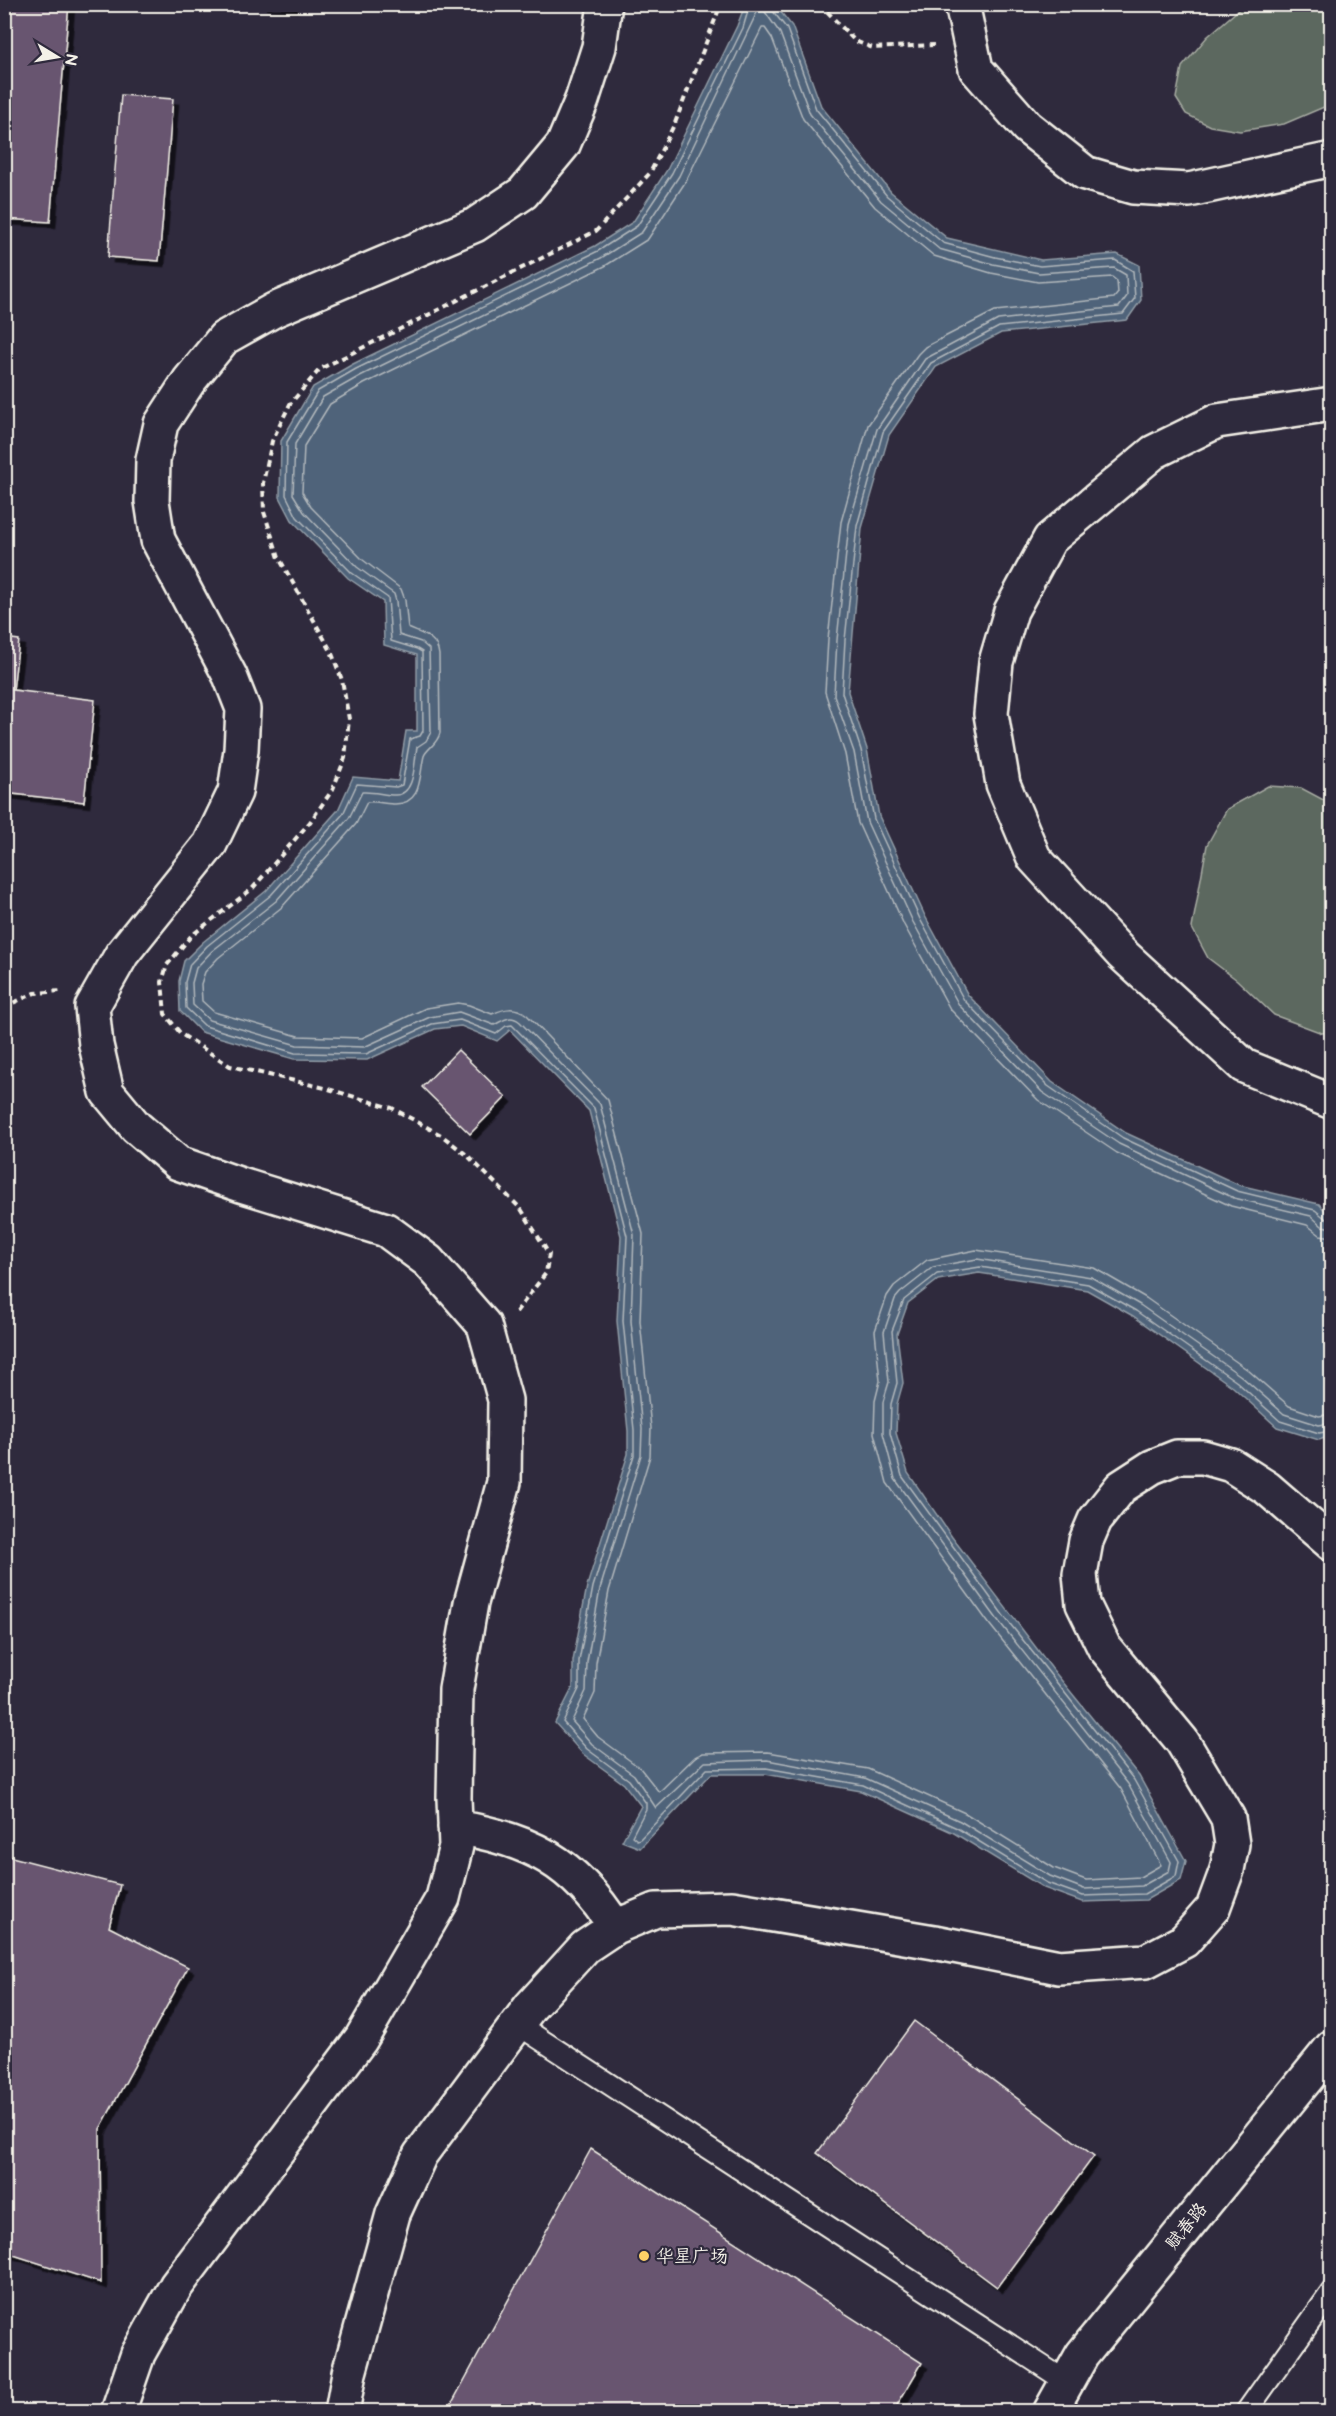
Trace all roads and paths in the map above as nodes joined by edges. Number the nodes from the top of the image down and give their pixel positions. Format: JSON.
{"nodes":[{"id":1,"x":605,"y":4,"type":"edge"},
{"id":2,"x":721,"y":4,"type":"edge"},
{"id":3,"x":820,"y":4,"type":"edge"},
{"id":4,"x":962,"y":4,"type":"edge"},
{"id":5,"x":969,"y":39,"type":"junction"},
{"id":6,"x":1332,"y":159,"type":"edge"},
{"id":7,"x":1332,"y":404,"type":"edge"},
{"id":8,"x":103,"y":988,"type":"junction"},
{"id":9,"x":4,"y":1007,"type":"edge"},
{"id":10,"x":1332,"y":1102,"type":"edge"},
{"id":11,"x":490,"y":1345,"type":"junction"},
{"id":12,"x":1332,"y":1544,"type":"edge"},
{"id":13,"x":455,"y":1827,"type":"junction"},
{"id":14,"x":615,"y":1926,"type":"junction"},
{"id":15,"x":518,"y":2024,"type":"junction"},
{"id":16,"x":1332,"y":2048,"type":"edge"},
{"id":17,"x":1332,"y":2290,"type":"edge"},
{"id":18,"x":1067,"y":2382,"type":"junction"},
{"id":19,"x":118,"y":2412,"type":"edge"},
{"id":20,"x":342,"y":2412,"type":"edge"},
{"id":21,"x":1050,"y":2412,"type":"edge"},
{"id":22,"x":1246,"y":2412,"type":"edge"}],
"edges":[{"from":1,"to":8,"type":"street"},
{"from":2,"to":11,"type":"path"},
{"from":3,"to":5,"type":"path"},
{"from":4,"to":5,"type":"street"},
{"from":5,"to":6,"type":"street"},
{"from":7,"to":10,"type":"street"},
{"from":8,"to":9,"type":"path"},
{"from":8,"to":11,"type":"street"},
{"from":11,"to":13,"type":"street"},
{"from":12,"to":14,"type":"street"},
{"from":13,"to":14,"type":"street"},
{"from":13,"to":19,"type":"street"},
{"from":14,"to":15,"type":"street"},
{"from":15,"to":18,"type":"lane"},
{"from":15,"to":20,"type":"street"},
{"from":16,"to":18,"type":"street","name":"赋春路"},
{"from":17,"to":22,"type":"lane"},
{"from":18,"to":21,"type":"street","name":"赋春路"}]}
